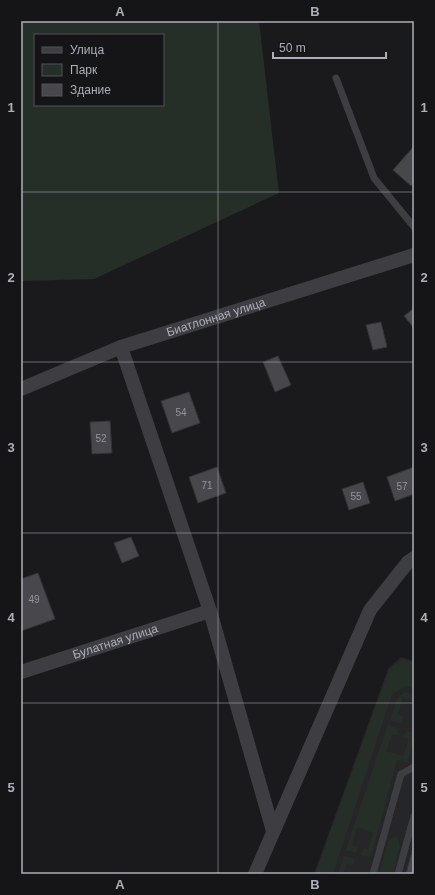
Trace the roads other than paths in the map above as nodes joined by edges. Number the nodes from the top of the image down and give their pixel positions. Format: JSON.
{"nodes":[{"id":1,"x":336,"y":78,"type":"dead end"},
{"id":2,"x":414,"y":227,"type":"edge"},
{"id":3,"x":414,"y":255,"type":"edge"},
{"id":4,"x":121,"y":347,"type":"junction"},
{"id":5,"x":21,"y":389,"type":"edge"},
{"id":6,"x":414,"y":558,"type":"edge"},
{"id":7,"x":210,"y":611,"type":"junction"},
{"id":8,"x":21,"y":672,"type":"edge"},
{"id":9,"x":414,"y":767,"type":"edge"},
{"id":10,"x":414,"y":816,"type":"edge"},
{"id":11,"x":273,"y":831,"type":"junction"},
{"id":12,"x":255,"y":874,"type":"edge"},
{"id":13,"x":373,"y":874,"type":"edge"},
{"id":14,"x":398,"y":874,"type":"edge"}],
"edges":[{"from":1,"to":2,"type":"lane"},
{"from":3,"to":4,"type":"street","name":"Биатлонная улица"},
{"from":4,"to":5,"type":"street","name":"Биатлонная улица"},
{"from":4,"to":7,"type":"street"},
{"from":6,"to":11,"type":"street"},
{"from":7,"to":8,"type":"street","name":"Булатная улица"},
{"from":7,"to":11,"type":"street"},
{"from":9,"to":13,"type":"lane"},
{"from":10,"to":14,"type":"lane"},
{"from":11,"to":12,"type":"street"}]}
